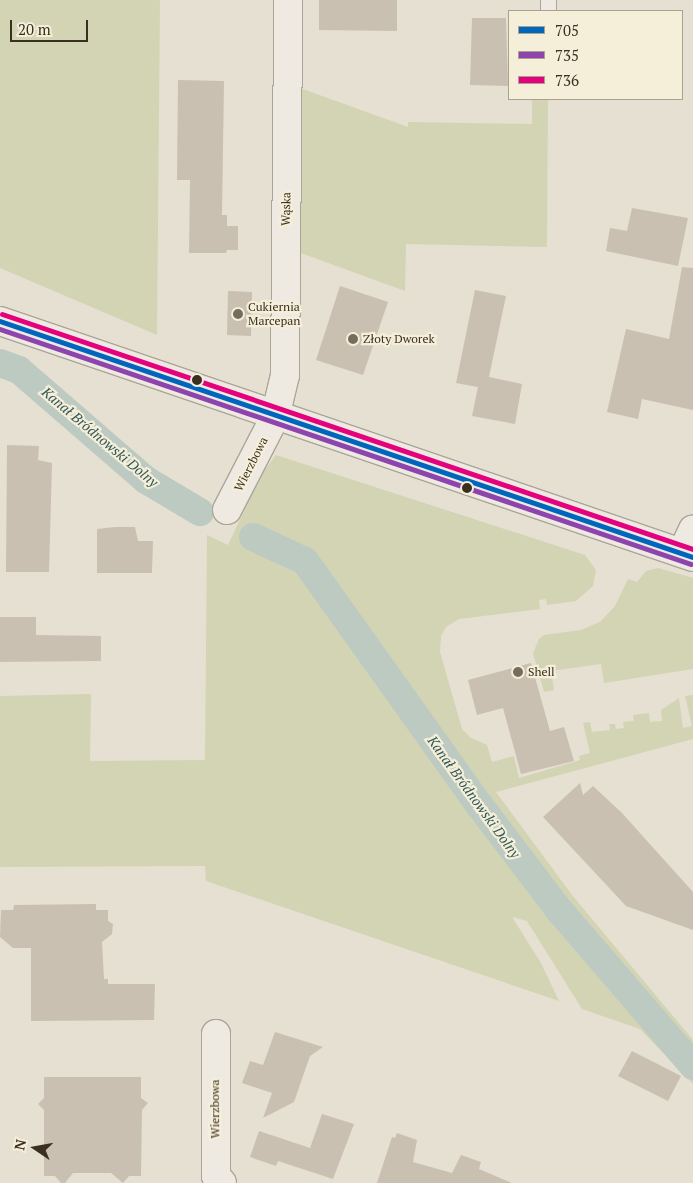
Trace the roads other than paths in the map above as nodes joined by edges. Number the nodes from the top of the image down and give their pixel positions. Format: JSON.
{"nodes":[{"id":1,"x":288,"y":0,"type":"edge"},
{"id":2,"x":0,"y":321,"type":"edge"},
{"id":3,"x":275,"y":417,"type":"junction"},
{"id":4,"x":227,"y":510,"type":"dead end"},
{"id":5,"x":693,"y":529,"type":"edge"},
{"id":6,"x":687,"y":555,"type":"edge"},
{"id":7,"x":216,"y":1034,"type":"dead end"},
{"id":8,"x":222,"y":1183,"type":"edge"}],
"edges":[{"from":1,"to":3,"type":"main road","name":"Wąska"},
{"from":2,"to":3,"type":"main road"},
{"from":3,"to":4,"type":"main road","name":"Wierzbowa"},
{"from":3,"to":6,"type":"main road"},
{"from":5,"to":6,"type":"main road"},
{"from":7,"to":8,"type":"main road","name":"Wierzbowa"}]}
